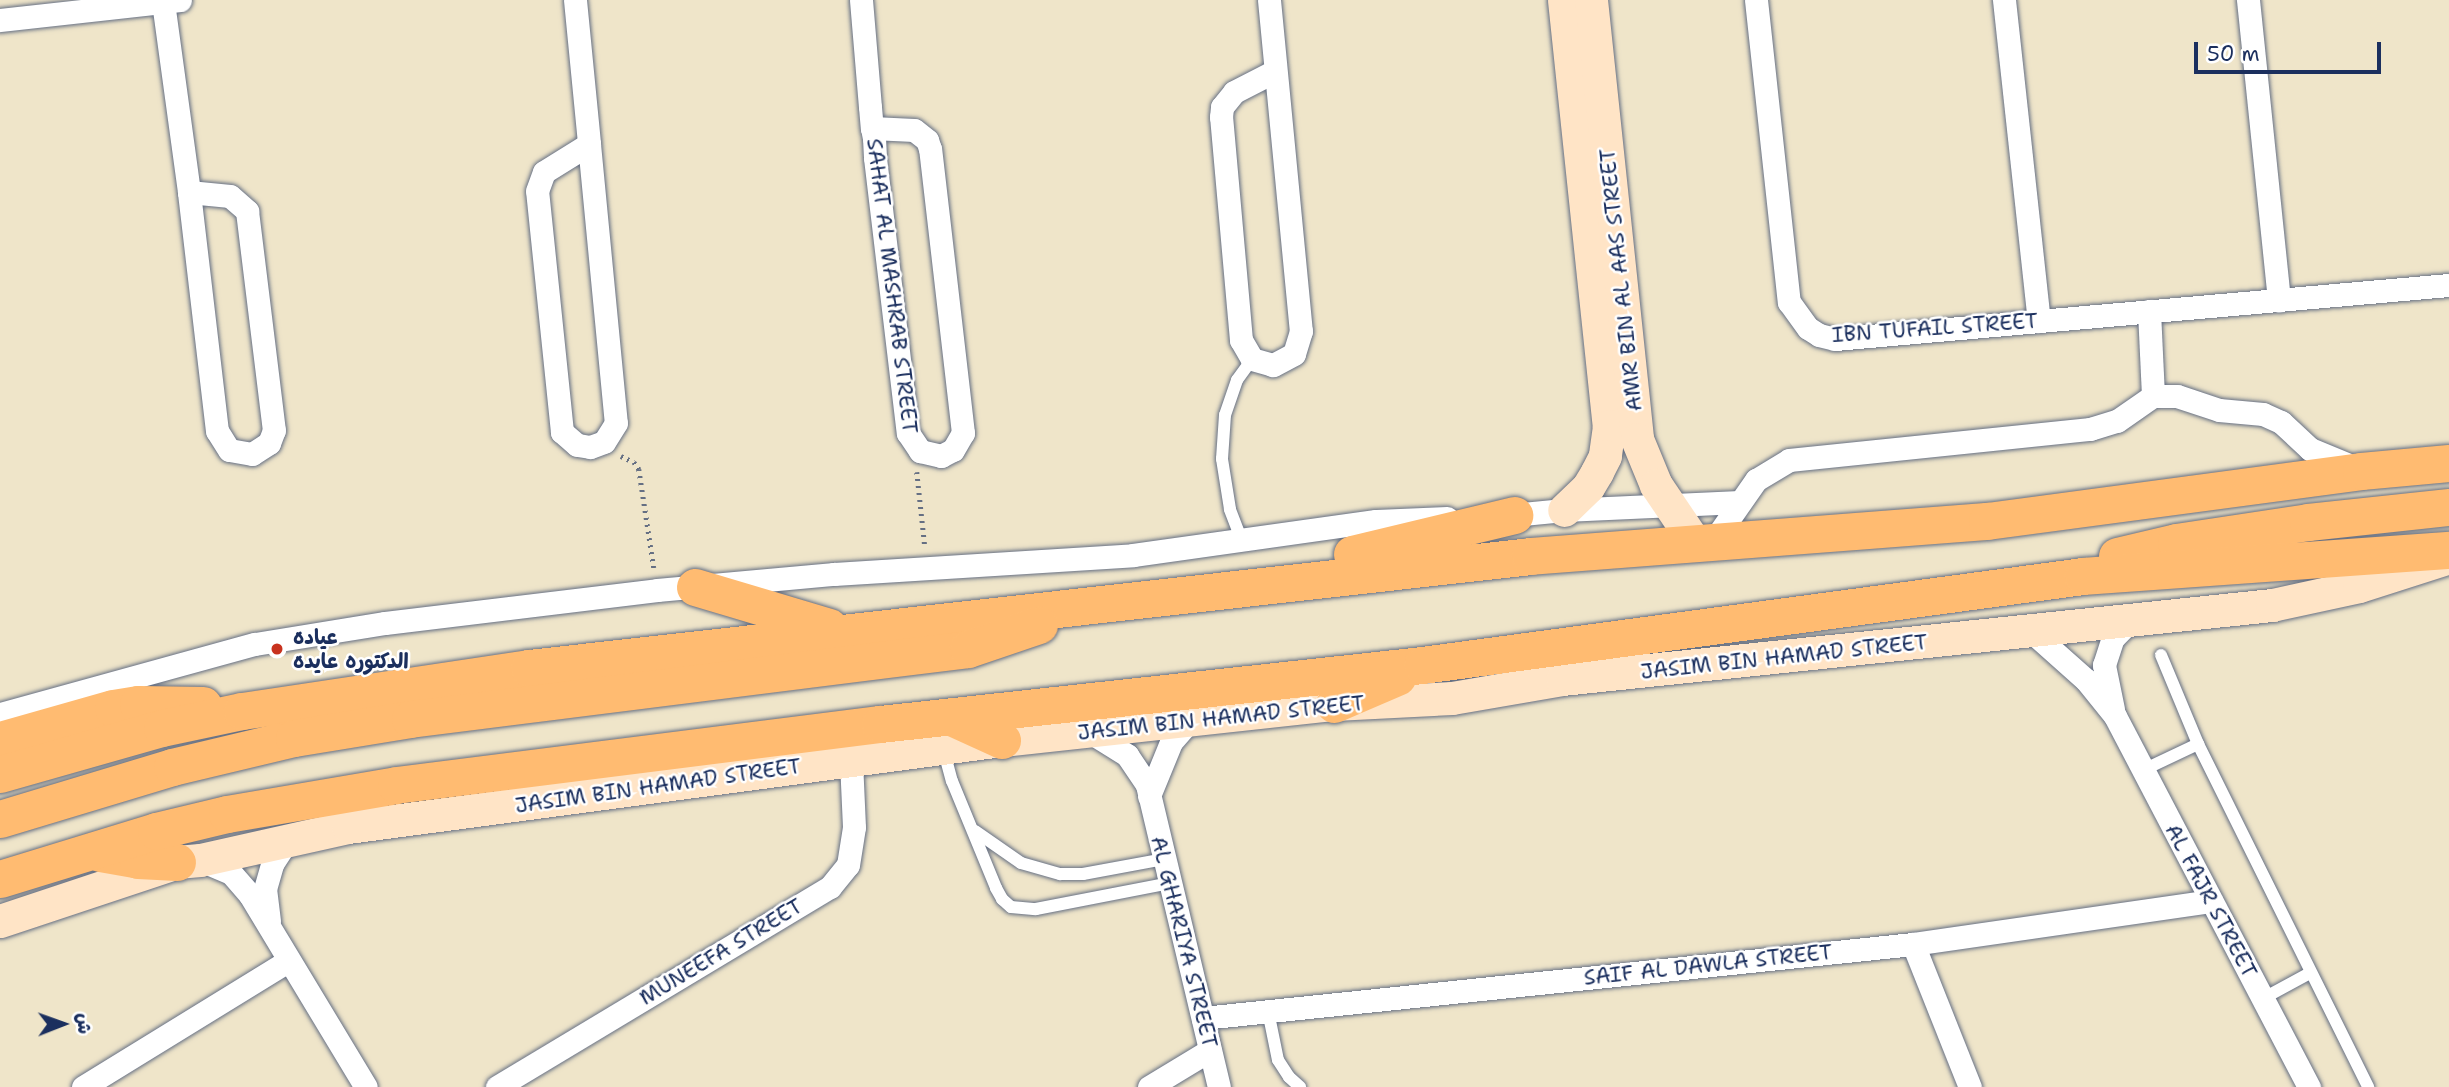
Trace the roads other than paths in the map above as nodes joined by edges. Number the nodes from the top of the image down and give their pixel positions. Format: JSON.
{"nodes":[{"id":1,"x":575,"y":0,"type":"edge"},
{"id":2,"x":861,"y":0,"type":"edge"},
{"id":3,"x":1269,"y":0,"type":"edge"},
{"id":4,"x":1564,"y":0,"type":"edge"},
{"id":5,"x":1591,"y":0,"type":"edge"},
{"id":6,"x":1756,"y":0,"type":"edge"},
{"id":7,"x":2004,"y":0,"type":"edge"},
{"id":8,"x":2248,"y":0,"type":"edge"},
{"id":9,"x":172,"y":1,"type":"edge"},
{"id":10,"x":0,"y":20,"type":"edge"},
{"id":11,"x":1275,"y":71,"type":"junction"},
{"id":12,"x":872,"y":128,"type":"junction"},
{"id":13,"x":589,"y":144,"type":"junction"},
{"id":14,"x":189,"y":192,"type":"junction"},
{"id":15,"x":2449,"y":285,"type":"edge"},
{"id":16,"x":2279,"y":300,"type":"junction"},
{"id":17,"x":2149,"y":311,"type":"junction"},
{"id":18,"x":2039,"y":321,"type":"junction"},
{"id":19,"x":1611,"y":322,"type":"junction"},
{"id":20,"x":1252,"y":359,"type":"junction"},
{"id":21,"x":2153,"y":396,"type":"junction"},
{"id":22,"x":2449,"y":463,"type":"edge"},
{"id":23,"x":2361,"y":471,"type":"junction"},
{"id":24,"x":1740,"y":502,"type":"junction"},
{"id":25,"x":1672,"y":504,"type":"junction"},
{"id":26,"x":2449,"y":507,"type":"edge"},
{"id":27,"x":1564,"y":510,"type":"junction"},
{"id":28,"x":1514,"y":515,"type":"junction"},
{"id":29,"x":1242,"y":541,"type":"junction"},
{"id":30,"x":1704,"y":543,"type":"junction"},
{"id":31,"x":2449,"y":550,"type":"edge"},
{"id":32,"x":2449,"y":557,"type":"edge"},
{"id":33,"x":2083,"y":576,"type":"junction"},
{"id":34,"x":1301,"y":581,"type":"junction"},
{"id":35,"x":695,"y":587,"type":"junction"},
{"id":36,"x":1074,"y":607,"type":"junction"},
{"id":37,"x":2128,"y":623,"type":"junction"},
{"id":38,"x":2032,"y":632,"type":"junction"},
{"id":39,"x":850,"y":633,"type":"junction"},
{"id":40,"x":2161,"y":655,"type":"dead end"},
{"id":41,"x":1422,"y":665,"type":"junction"},
{"id":42,"x":1334,"y":704,"type":"junction"},
{"id":43,"x":242,"y":711,"type":"junction"},
{"id":44,"x":0,"y":714,"type":"edge"},
{"id":45,"x":2115,"y":716,"type":"junction"},
{"id":46,"x":1189,"y":720,"type":"junction"},
{"id":47,"x":947,"y":732,"type":"junction"},
{"id":48,"x":1090,"y":732,"type":"junction"},
{"id":49,"x":0,"y":740,"type":"edge"},
{"id":50,"x":1002,"y":740,"type":"joint"},
{"id":51,"x":2198,"y":744,"type":"junction"},
{"id":52,"x":852,"y":760,"type":"junction"},
{"id":53,"x":2143,"y":770,"type":"junction"},
{"id":54,"x":0,"y":774,"type":"edge"},
{"id":55,"x":1149,"y":796,"type":"junction"},
{"id":56,"x":0,"y":819,"type":"edge"},
{"id":57,"x":971,"y":828,"type":"junction"},
{"id":58,"x":289,"y":838,"type":"junction"},
{"id":59,"x":92,"y":851,"type":"junction"},
{"id":60,"x":1164,"y":859,"type":"junction"},
{"id":61,"x":189,"y":861,"type":"junction"},
{"id":62,"x":1083,"y":874,"type":"junction"},
{"id":63,"x":0,"y":878,"type":"edge"},
{"id":64,"x":1170,"y":883,"type":"junction"},
{"id":65,"x":1088,"y":899,"type":"junction"},
{"id":66,"x":2211,"y":901,"type":"junction"},
{"id":67,"x":0,"y":921,"type":"edge"},
{"id":68,"x":269,"y":924,"type":"junction"},
{"id":69,"x":1913,"y":944,"type":"junction"},
{"id":70,"x":288,"y":961,"type":"junction"},
{"id":71,"x":2310,"y":973,"type":"junction"},
{"id":72,"x":2262,"y":999,"type":"junction"},
{"id":73,"x":1268,"y":1012,"type":"junction"},
{"id":74,"x":1203,"y":1018,"type":"junction"},
{"id":75,"x":1210,"y":1050,"type":"junction"},
{"id":76,"x":83,"y":1087,"type":"edge"},
{"id":77,"x":366,"y":1087,"type":"edge"},
{"id":78,"x":497,"y":1087,"type":"edge"},
{"id":79,"x":1149,"y":1087,"type":"edge"},
{"id":80,"x":1219,"y":1087,"type":"edge"},
{"id":81,"x":1300,"y":1087,"type":"edge"},
{"id":82,"x":1970,"y":1087,"type":"edge"},
{"id":83,"x":2309,"y":1087,"type":"edge"},
{"id":84,"x":2368,"y":1087,"type":"edge"}],
"edges":[{"from":1,"to":13,"type":"street"},
{"from":2,"to":12,"type":"street","name":"SAHAT AL MASHRAB STREET"},
{"from":3,"to":11,"type":"street"},
{"from":4,"to":19,"type":"street","name":"AMR BIN AL AAS STREET"},
{"from":5,"to":19,"type":"street","name":"AMR BIN AL AAS STREET"},
{"from":6,"to":18,"type":"street","name":"IBN TUFAIL STREET"},
{"from":7,"to":18,"type":"street"},
{"from":8,"to":16,"type":"street"},
{"from":9,"to":10,"type":"street"},
{"from":9,"to":14,"type":"street"},
{"from":11,"to":20,"type":"street"},
{"from":11,"to":20,"type":"street"},
{"from":12,"to":12,"type":"street","name":"SAHAT AL MASHRAB STREET"},
{"from":13,"to":13,"type":"street"},
{"from":14,"to":14,"type":"street"},
{"from":15,"to":16,"type":"street","name":"IBN TUFAIL STREET"},
{"from":16,"to":17,"type":"street","name":"IBN TUFAIL STREET"},
{"from":17,"to":18,"type":"street","name":"IBN TUFAIL STREET"},
{"from":17,"to":21,"type":"street"},
{"from":19,"to":25,"type":"street","name":"AMR BIN AL AAS STREET"},
{"from":19,"to":27,"type":"street","name":"AMR BIN AL AAS STREET"},
{"from":20,"to":29,"type":"lane"},
{"from":21,"to":23,"type":"street"},
{"from":21,"to":24,"type":"street"},
{"from":22,"to":23,"type":"main road"},
{"from":23,"to":30,"type":"main road"},
{"from":24,"to":25,"type":"street"},
{"from":24,"to":30,"type":"street"},
{"from":25,"to":27,"type":"street"},
{"from":25,"to":30,"type":"street","name":"AMR BIN AL AAS STREET"},
{"from":26,"to":33,"type":"main road"},
{"from":27,"to":28,"type":"street"},
{"from":28,"to":29,"type":"street"},
{"from":28,"to":34,"type":"main road"},
{"from":29,"to":35,"type":"street"},
{"from":30,"to":34,"type":"main road"},
{"from":31,"to":33,"type":"main road","name":"JASIM BIN HAMAD STREET"},
{"from":32,"to":37,"type":"street","name":"JASIM BIN HAMAD STREET"},
{"from":33,"to":41,"type":"main road","name":"JASIM BIN HAMAD STREET"},
{"from":34,"to":36,"type":"main road"},
{"from":35,"to":39,"type":"main road"},
{"from":35,"to":44,"type":"street"},
{"from":36,"to":39,"type":"main road"},
{"from":36,"to":56,"type":"main road"},
{"from":37,"to":38,"type":"street","name":"JASIM BIN HAMAD STREET"},
{"from":37,"to":45,"type":"street","name":"AL FAJR STREET"},
{"from":38,"to":42,"type":"street","name":"JASIM BIN HAMAD STREET"},
{"from":38,"to":45,"type":"street","name":"AL FAJR STREET"},
{"from":39,"to":43,"type":"main road"},
{"from":40,"to":51,"type":"lane"},
{"from":41,"to":42,"type":"main road"},
{"from":41,"to":47,"type":"main road","name":"JASIM BIN HAMAD STREET"},
{"from":42,"to":46,"type":"street","name":"JASIM BIN HAMAD STREET"},
{"from":43,"to":49,"type":"main road"},
{"from":43,"to":54,"type":"main road"},
{"from":45,"to":53,"type":"street","name":"AL FAJR STREET"},
{"from":46,"to":48,"type":"street","name":"JASIM BIN HAMAD STREET"},
{"from":46,"to":55,"type":"street"},
{"from":47,"to":50,"type":"main road"},
{"from":47,"to":52,"type":"street","name":"JASIM BIN HAMAD STREET"},
{"from":47,"to":57,"type":"lane"},
{"from":47,"to":59,"type":"main road","name":"JASIM BIN HAMAD STREET"},
{"from":48,"to":50,"type":"street","name":"JASIM BIN HAMAD STREET"},
{"from":48,"to":55,"type":"street","name":"AL GHARIYA STREET"},
{"from":51,"to":53,"type":"lane"},
{"from":51,"to":71,"type":"lane"},
{"from":52,"to":58,"type":"street","name":"JASIM BIN HAMAD STREET"},
{"from":52,"to":78,"type":"street","name":"MUNEEFA STREET"},
{"from":53,"to":66,"type":"street","name":"AL FAJR STREET"},
{"from":55,"to":60,"type":"street","name":"AL GHARIYA STREET"},
{"from":57,"to":62,"type":"lane"},
{"from":57,"to":65,"type":"lane"},
{"from":58,"to":61,"type":"street","name":"JASIM BIN HAMAD STREET"},
{"from":58,"to":68,"type":"street"},
{"from":59,"to":61,"type":"main road"},
{"from":59,"to":63,"type":"main road","name":"JASIM BIN HAMAD STREET"},
{"from":60,"to":62,"type":"lane"},
{"from":60,"to":64,"type":"street","name":"AL GHARIYA STREET"},
{"from":61,"to":67,"type":"street","name":"JASIM BIN HAMAD STREET"},
{"from":61,"to":68,"type":"street"},
{"from":62,"to":65,"type":"lane"},
{"from":64,"to":65,"type":"lane"},
{"from":64,"to":74,"type":"street","name":"AL GHARIYA STREET"},
{"from":66,"to":69,"type":"street","name":"SAIF AL DAWLA STREET"},
{"from":66,"to":72,"type":"street","name":"AL FAJR STREET"},
{"from":68,"to":70,"type":"street"},
{"from":69,"to":73,"type":"street","name":"SAIF AL DAWLA STREET"},
{"from":69,"to":82,"type":"street"},
{"from":70,"to":76,"type":"street"},
{"from":70,"to":77,"type":"street"},
{"from":71,"to":72,"type":"lane"},
{"from":71,"to":84,"type":"lane"},
{"from":72,"to":83,"type":"street","name":"AL FAJR STREET"},
{"from":73,"to":74,"type":"street","name":"SAIF AL DAWLA STREET"},
{"from":73,"to":81,"type":"lane"},
{"from":74,"to":75,"type":"street","name":"AL GHARIYA STREET"},
{"from":75,"to":79,"type":"street"},
{"from":75,"to":80,"type":"street","name":"AL GHARIYA STREET"}]}
